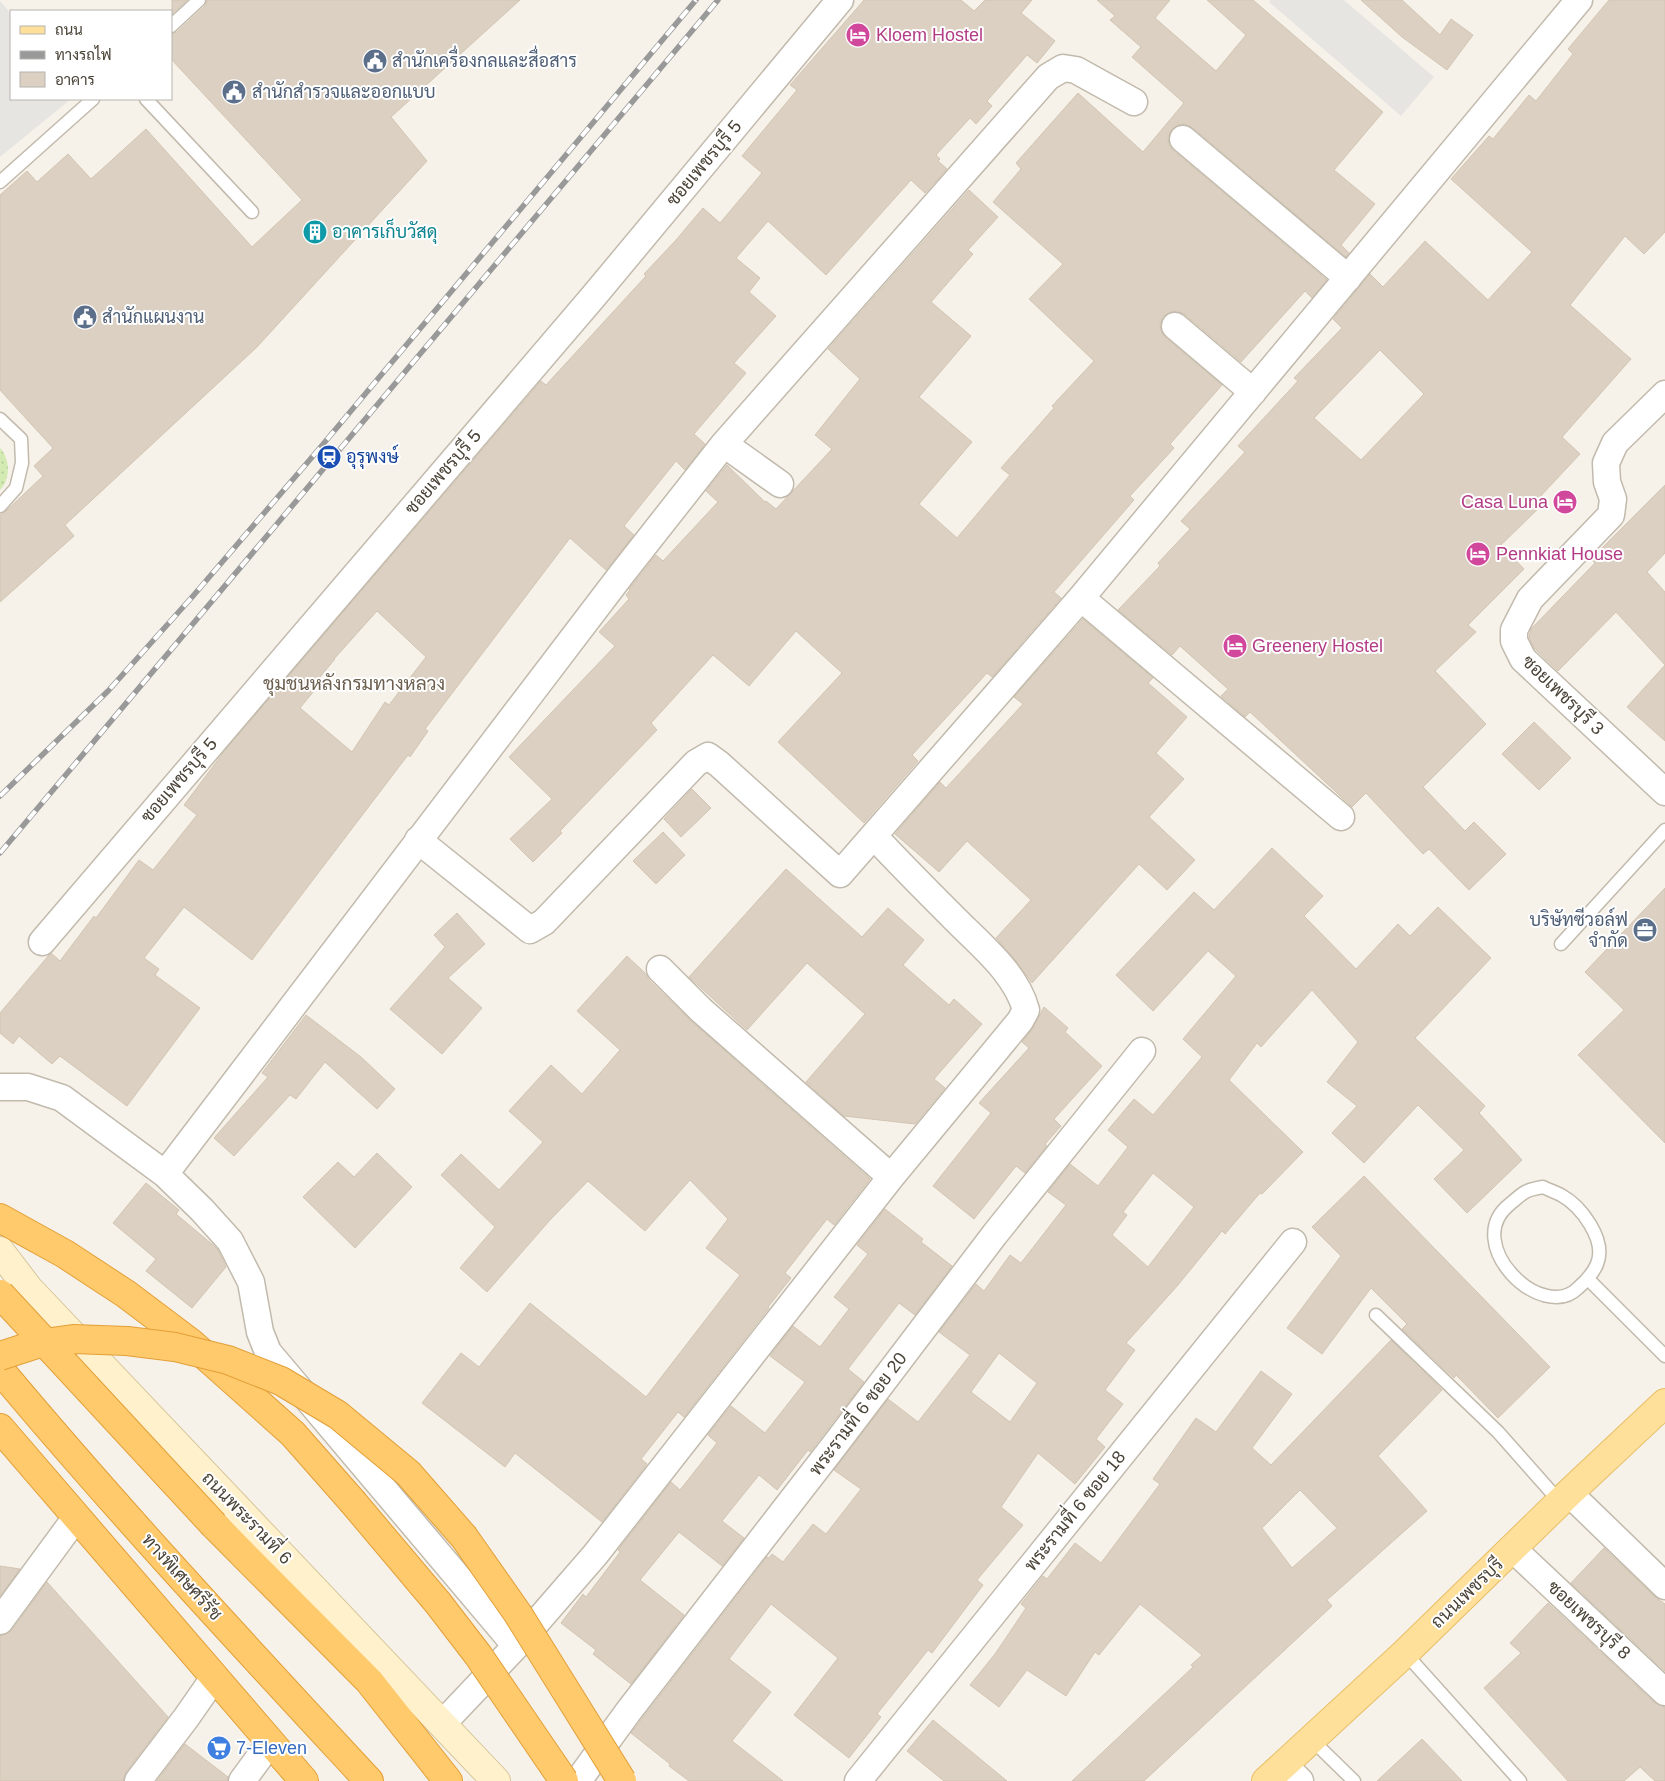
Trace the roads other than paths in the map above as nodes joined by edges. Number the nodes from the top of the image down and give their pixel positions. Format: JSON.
{"nodes":[{"id":1,"x":199,"y":0,"type":"edge"},
{"id":2,"x":840,"y":0,"type":"edge"},
{"id":3,"x":1579,"y":0,"type":"edge"},
{"id":4,"x":172,"y":25,"type":"edge"},
{"id":5,"x":92,"y":100,"type":"edge"},
{"id":6,"x":147,"y":100,"type":"edge"},
{"id":7,"x":1134,"y":102,"type":"dead end"},
{"id":8,"x":1182,"y":139,"type":"dead end"},
{"id":9,"x":0,"y":182,"type":"edge"},
{"id":10,"x":252,"y":212,"type":"dead end"},
{"id":11,"x":1348,"y":278,"type":"junction"},
{"id":12,"x":1175,"y":326,"type":"dead end"},
{"id":13,"x":1253,"y":392,"type":"junction"},
{"id":14,"x":1665,"y":394,"type":"edge"},
{"id":15,"x":0,"y":419,"type":"edge"},
{"id":16,"x":724,"y":444,"type":"junction"},
{"id":17,"x":780,"y":484,"type":"dead end"},
{"id":18,"x":0,"y":506,"type":"edge"},
{"id":19,"x":1081,"y":598,"type":"junction"},
{"id":20,"x":1665,"y":792,"type":"edge"},
{"id":21,"x":1341,"y":817,"type":"dead end"},
{"id":22,"x":1665,"y":830,"type":"edge"},
{"id":23,"x":874,"y":836,"type":"junction"},
{"id":24,"x":418,"y":840,"type":"junction"},
{"id":25,"x":42,"y":942,"type":"dead end"},
{"id":26,"x":1561,"y":944,"type":"dead end"},
{"id":27,"x":660,"y":969,"type":"dead end"},
{"id":28,"x":1142,"y":1050,"type":"dead end"},
{"id":29,"x":0,"y":1087,"type":"edge"},
{"id":30,"x":165,"y":1174,"type":"junction"},
{"id":31,"x":891,"y":1177,"type":"junction"},
{"id":32,"x":0,"y":1218,"type":"edge"},
{"id":33,"x":1293,"y":1242,"type":"dead end"},
{"id":34,"x":0,"y":1252,"type":"edge"},
{"id":35,"x":1588,"y":1279,"type":"junction"},
{"id":36,"x":0,"y":1294,"type":"edge"},
{"id":37,"x":1376,"y":1315,"type":"dead end"},
{"id":38,"x":0,"y":1356,"type":"edge"},
{"id":39,"x":1665,"y":1356,"type":"edge"},
{"id":40,"x":0,"y":1370,"type":"edge"},
{"id":41,"x":1665,"y":1403,"type":"edge"},
{"id":42,"x":0,"y":1428,"type":"edge"},
{"id":43,"x":0,"y":1447,"type":"edge"},
{"id":44,"x":1564,"y":1498,"type":"junction"},
{"id":45,"x":69,"y":1527,"type":"junction"},
{"id":46,"x":1513,"y":1549,"type":"junction"},
{"id":47,"x":1665,"y":1586,"type":"edge"},
{"id":48,"x":0,"y":1621,"type":"edge"},
{"id":49,"x":516,"y":1646,"type":"junction"},
{"id":50,"x":1405,"y":1653,"type":"junction"},
{"id":51,"x":209,"y":1685,"type":"junction"},
{"id":52,"x":1665,"y":1692,"type":"edge"},
{"id":53,"x":443,"y":1723,"type":"junction"},
{"id":54,"x":1311,"y":1739,"type":"junction"},
{"id":55,"x":264,"y":1751,"type":"junction"},
{"id":56,"x":1284,"y":1776,"type":"edge"},
{"id":57,"x":138,"y":1781,"type":"edge"},
{"id":58,"x":242,"y":1781,"type":"edge"},
{"id":59,"x":291,"y":1781,"type":"edge"},
{"id":60,"x":304,"y":1781,"type":"edge"},
{"id":61,"x":369,"y":1781,"type":"edge"},
{"id":62,"x":448,"y":1781,"type":"edge"},
{"id":63,"x":496,"y":1781,"type":"edge"},
{"id":64,"x":564,"y":1781,"type":"edge"},
{"id":65,"x":578,"y":1781,"type":"edge"},
{"id":66,"x":622,"y":1781,"type":"edge"},
{"id":67,"x":858,"y":1781,"type":"edge"},
{"id":68,"x":1354,"y":1781,"type":"edge"},
{"id":69,"x":1520,"y":1781,"type":"edge"}],
"edges":[{"from":1,"to":4,"type":"lane"},
{"from":2,"to":25,"type":"street","name":"ซอยเพชรบุรี 5"},
{"from":3,"to":11,"type":"street"},
{"from":5,"to":9,"type":"lane"},
{"from":6,"to":10,"type":"lane"},
{"from":7,"to":16,"type":"street"},
{"from":8,"to":11,"type":"street"},
{"from":11,"to":13,"type":"street"},
{"from":12,"to":13,"type":"street"},
{"from":13,"to":19,"type":"street"},
{"from":14,"to":20,"type":"street","name":"ซอยเพชรบุรี 3"},
{"from":15,"to":18,"type":"lane"},
{"from":16,"to":17,"type":"street"},
{"from":16,"to":24,"type":"street"},
{"from":19,"to":21,"type":"street"},
{"from":19,"to":23,"type":"street"},
{"from":22,"to":26,"type":"lane"},
{"from":23,"to":24,"type":"street"},
{"from":23,"to":31,"type":"street"},
{"from":24,"to":30,"type":"street"},
{"from":27,"to":31,"type":"street"},
{"from":28,"to":65,"type":"street","name":"พระรามที่ 6 ซอย 20"},
{"from":29,"to":30,"type":"street"},
{"from":30,"to":49,"type":"street"},
{"from":31,"to":49,"type":"street"},
{"from":32,"to":64,"type":"highway","bridge":true},
{"from":33,"to":67,"type":"street","name":"พระรามที่ 6 ซอย 18"},
{"from":34,"to":53,"type":"main road","name":"ถนนพระรามที่ 6"},
{"from":35,"to":35,"type":"lane"},
{"from":35,"to":39,"type":"lane"},
{"from":36,"to":62,"type":"highway","bridge":true},
{"from":37,"to":44,"type":"lane"},
{"from":38,"to":66,"type":"highway","bridge":true},
{"from":40,"to":61,"type":"highway","name":"ทางพิเศษศรีรัช"},
{"from":41,"to":44,"type":"main road","name":"ถนนเพชรบุรี"},
{"from":42,"to":60,"type":"highway"},
{"from":43,"to":45,"type":"main road"},
{"from":44,"to":46,"type":"main road","name":"ถนนเพชรบุรี"},
{"from":44,"to":47,"type":"street"},
{"from":45,"to":48,"type":"street"},
{"from":45,"to":51,"type":"main road"},
{"from":46,"to":50,"type":"main road","name":"ถนนเพชรบุรี"},
{"from":46,"to":52,"type":"street","name":"ซอยเพชรบุรี 8"},
{"from":49,"to":53,"type":"street"},
{"from":50,"to":54,"type":"main road","name":"ถนนเพชรบุรี"},
{"from":50,"to":69,"type":"lane"},
{"from":51,"to":55,"type":"main road"},
{"from":51,"to":57,"type":"street"},
{"from":53,"to":63,"type":"main road","name":"ถนนพระรามที่ 6"},
{"from":54,"to":56,"type":"main road","name":"ถนนเพชรบุรี"},
{"from":54,"to":68,"type":"lane"},
{"from":55,"to":58,"type":"street"},
{"from":55,"to":59,"type":"main road"}]}
